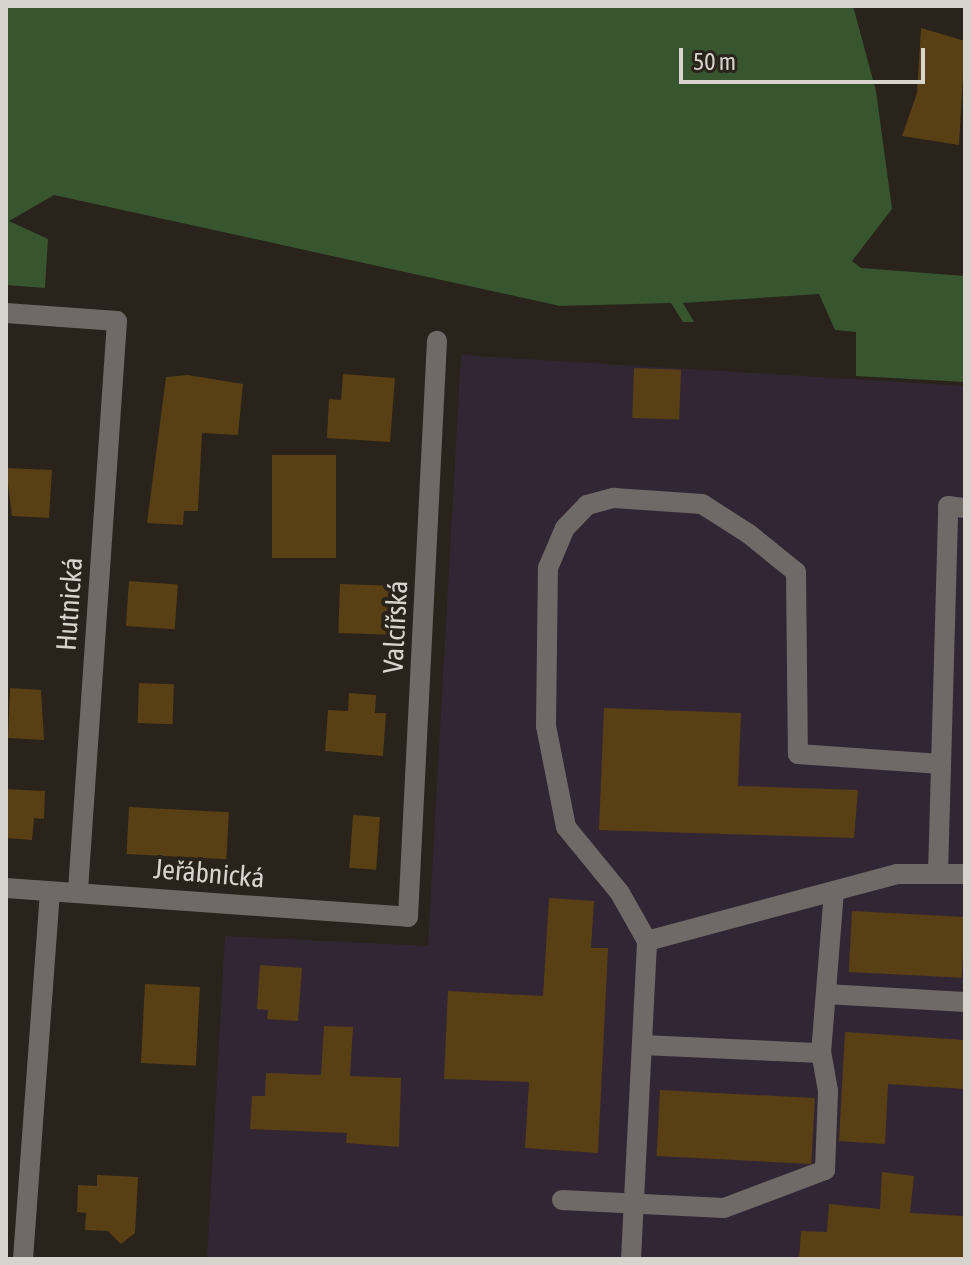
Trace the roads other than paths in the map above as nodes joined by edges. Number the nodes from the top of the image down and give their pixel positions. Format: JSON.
{"nodes":[{"id":1,"x":6,"y":313,"type":"edge"},
{"id":2,"x":437,"y":341,"type":"dead end"},
{"id":3,"x":965,"y":508,"type":"edge"},
{"id":4,"x":941,"y":764,"type":"junction"},
{"id":5,"x":938,"y":874,"type":"junction"},
{"id":6,"x":965,"y":874,"type":"edge"},
{"id":7,"x":6,"y":888,"type":"edge"},
{"id":8,"x":78,"y":890,"type":"junction"},
{"id":9,"x":50,"y":892,"type":"junction"},
{"id":10,"x":834,"y":892,"type":"junction"},
{"id":11,"x":408,"y":917,"type":"joint"},
{"id":12,"x":647,"y":941,"type":"junction"},
{"id":13,"x":826,"y":994,"type":"junction"},
{"id":14,"x":965,"y":1002,"type":"edge"},
{"id":15,"x":642,"y":1045,"type":"junction"},
{"id":16,"x":821,"y":1053,"type":"junction"},
{"id":17,"x":562,"y":1200,"type":"dead end"},
{"id":18,"x":632,"y":1205,"type":"junction"},
{"id":19,"x":23,"y":1259,"type":"edge"},
{"id":20,"x":631,"y":1259,"type":"edge"}],
"edges":[{"from":1,"to":8,"type":"street","name":"Hutnická"},
{"from":2,"to":11,"type":"street","name":"Valcířská"},
{"from":3,"to":4,"type":"street"},
{"from":4,"to":5,"type":"street"},
{"from":4,"to":12,"type":"street"},
{"from":5,"to":6,"type":"street"},
{"from":5,"to":10,"type":"street"},
{"from":7,"to":9,"type":"street","name":"Jeřábnická"},
{"from":8,"to":9,"type":"street","name":"Jeřábnická"},
{"from":8,"to":11,"type":"street","name":"Jeřábnická"},
{"from":9,"to":19,"type":"street"},
{"from":10,"to":12,"type":"street"},
{"from":10,"to":13,"type":"street"},
{"from":12,"to":15,"type":"street"},
{"from":13,"to":14,"type":"street"},
{"from":13,"to":16,"type":"street"},
{"from":15,"to":16,"type":"street"},
{"from":15,"to":18,"type":"street"},
{"from":16,"to":18,"type":"street"},
{"from":17,"to":18,"type":"street"},
{"from":18,"to":20,"type":"street"}]}
